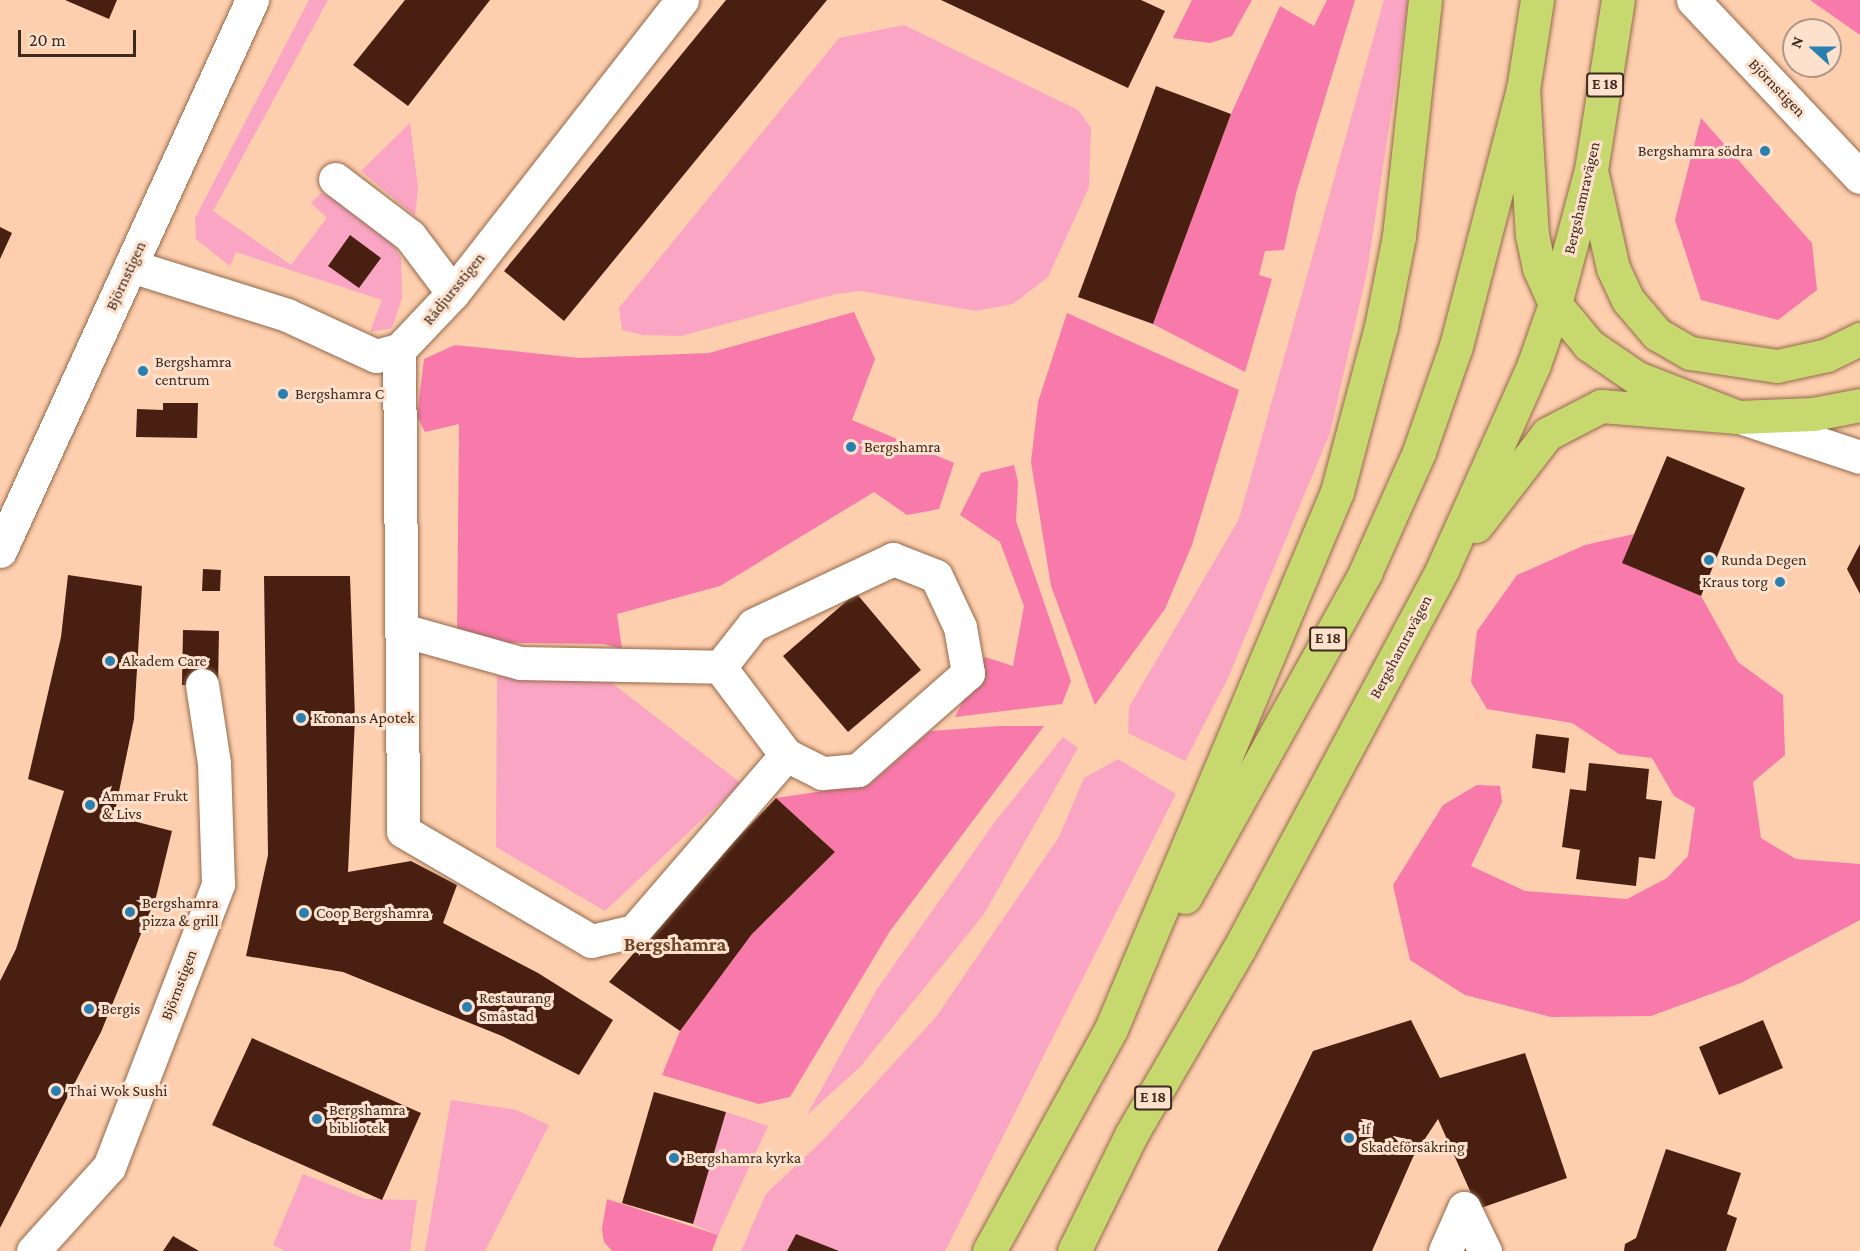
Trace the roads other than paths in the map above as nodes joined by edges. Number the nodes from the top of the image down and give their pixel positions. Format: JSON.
{"nodes":[{"id":1,"x":252,"y":0,"type":"edge"},
{"id":2,"x":682,"y":0,"type":"edge"},
{"id":3,"x":1425,"y":0,"type":"edge"},
{"id":4,"x":1537,"y":0,"type":"edge"},
{"id":5,"x":1618,"y":0,"type":"edge"},
{"id":6,"x":1693,"y":0,"type":"edge"},
{"id":7,"x":1522,"y":89,"type":"junction"},
{"id":8,"x":1591,"y":170,"type":"junction"},
{"id":9,"x":1860,"y":177,"type":"edge"},
{"id":10,"x":335,"y":179,"type":"dead end"},
{"id":11,"x":131,"y":266,"type":"junction"},
{"id":12,"x":453,"y":293,"type":"junction"},
{"id":13,"x":1555,"y":304,"type":"junction"},
{"id":14,"x":1860,"y":339,"type":"edge"},
{"id":15,"x":399,"y":350,"type":"junction"},
{"id":16,"x":1860,"y":405,"type":"edge"},
{"id":17,"x":1738,"y":417,"type":"junction"},
{"id":18,"x":1860,"y":457,"type":"edge"},
{"id":19,"x":0,"y":551,"type":"edge"},
{"id":20,"x":1442,"y":570,"type":"junction"},
{"id":21,"x":402,"y":630,"type":"junction"},
{"id":22,"x":720,"y":667,"type":"junction"},
{"id":23,"x":202,"y":686,"type":"dead end"},
{"id":24,"x":786,"y":756,"type":"junction"},
{"id":25,"x":1111,"y":1029,"type":"junction"},
{"id":26,"x":33,"y":1251,"type":"edge"},
{"id":27,"x":989,"y":1251,"type":"edge"},
{"id":28,"x":1074,"y":1251,"type":"edge"},
{"id":29,"x":1445,"y":1251,"type":"edge"},
{"id":30,"x":1485,"y":1251,"type":"edge"}],
"edges":[{"from":1,"to":11,"type":"street","name":"Björnstigen"},
{"from":2,"to":12,"type":"street","name":"Rådjursstigen"},
{"from":3,"to":25,"type":"highway"},
{"from":4,"to":7,"type":"highway","number":"E 18"},
{"from":5,"to":8,"type":"highway","name":"Bergshamravägen","number":"E 18"},
{"from":6,"to":9,"type":"street","name":"Björnstigen"},
{"from":7,"to":13,"type":"highway"},
{"from":7,"to":25,"type":"highway","number":"E 18"},
{"from":8,"to":13,"type":"highway","name":"Bergshamravägen","number":"E 18"},
{"from":8,"to":14,"type":"highway"},
{"from":10,"to":12,"type":"street"},
{"from":11,"to":15,"type":"street"},
{"from":11,"to":19,"type":"street","name":"Björnstigen"},
{"from":12,"to":15,"type":"street","name":"Rådjursstigen"},
{"from":13,"to":17,"type":"highway"},
{"from":13,"to":20,"type":"highway","name":"Bergshamravägen","number":"E 18"},
{"from":15,"to":21,"type":"street"},
{"from":16,"to":17,"type":"highway"},
{"from":17,"to":18,"type":"street"},
{"from":17,"to":20,"type":"highway"},
{"from":20,"to":28,"type":"highway","name":"Bergshamravägen","number":"E 18"},
{"from":21,"to":22,"type":"street"},
{"from":21,"to":24,"type":"street"},
{"from":22,"to":24,"type":"street"},
{"from":22,"to":24,"type":"street"},
{"from":23,"to":26,"type":"street","name":"Björnstigen"},
{"from":25,"to":27,"type":"highway","number":"E 18"},
{"from":29,"to":30,"type":"street"}]}
